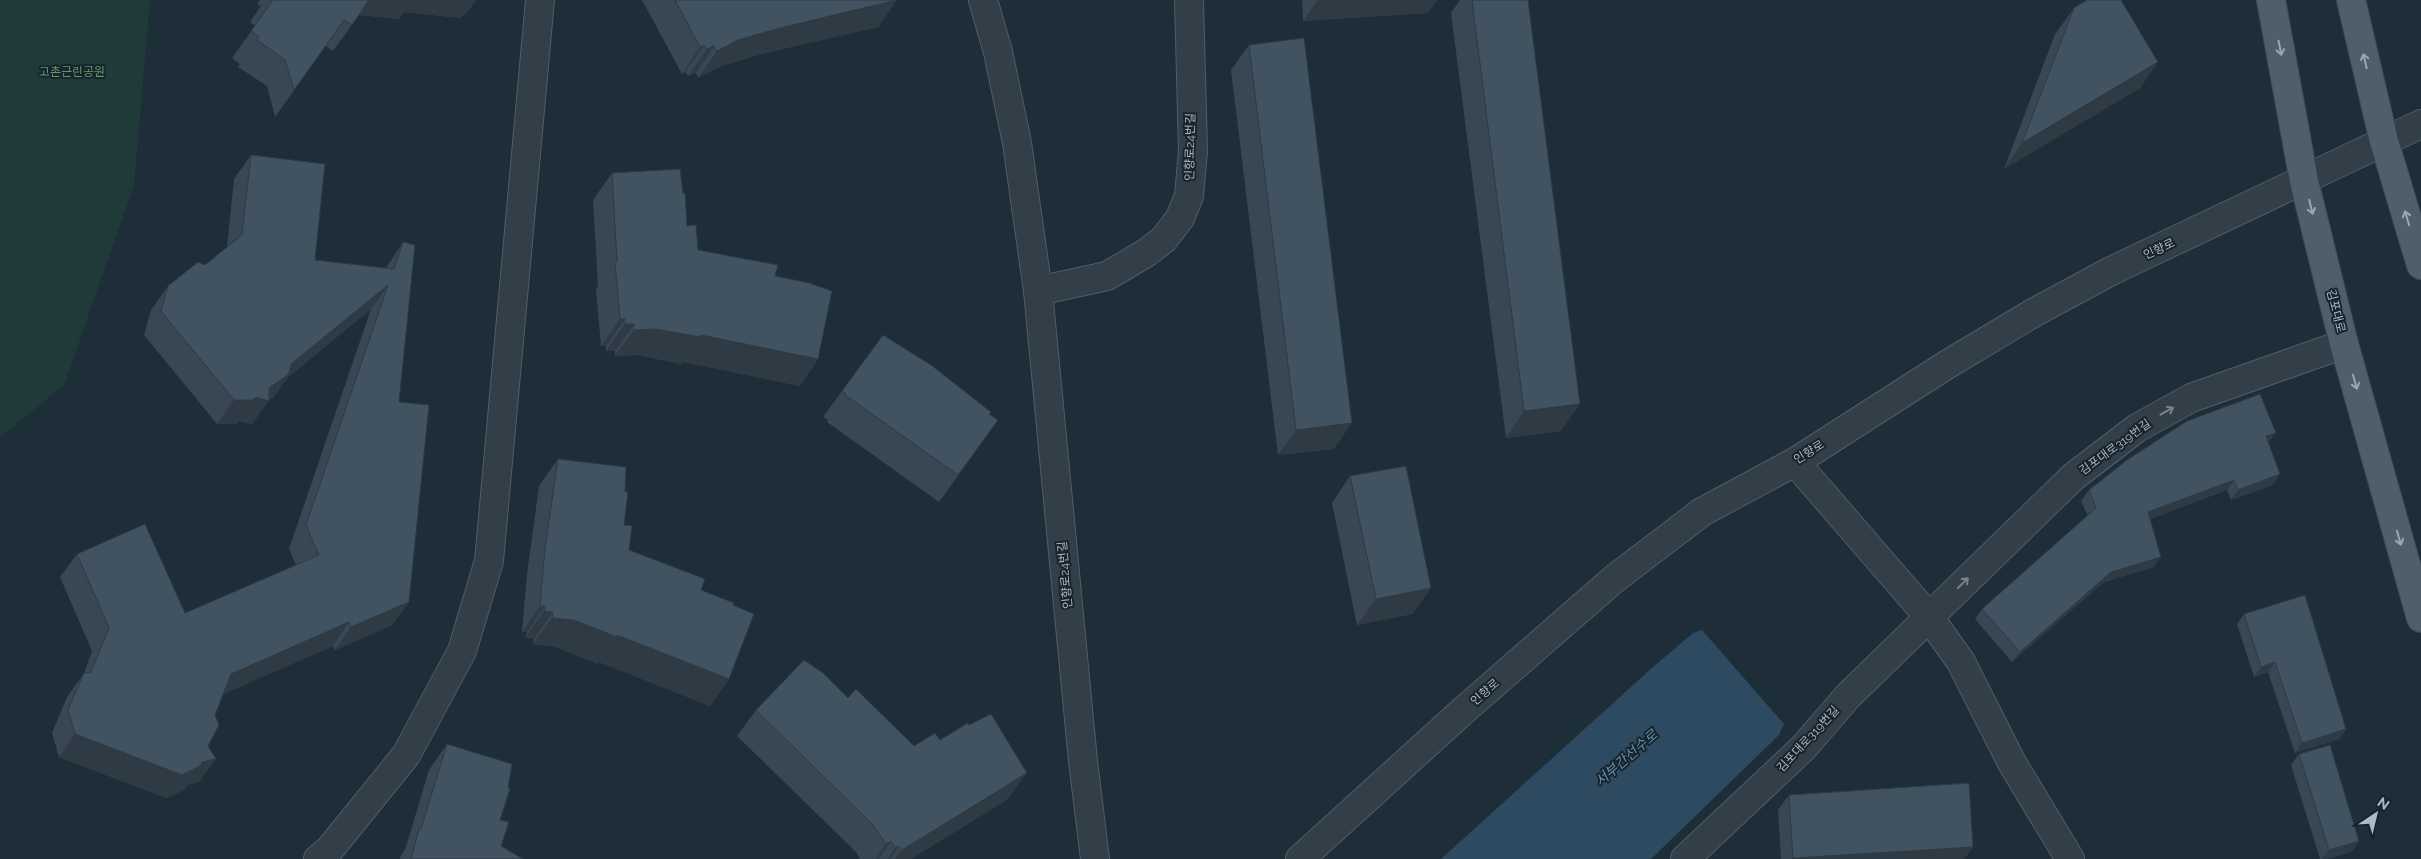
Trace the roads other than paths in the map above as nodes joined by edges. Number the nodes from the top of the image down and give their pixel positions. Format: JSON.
{"nodes":[{"id":1,"x":540,"y":0,"type":"edge"},
{"id":2,"x":983,"y":0,"type":"edge"},
{"id":3,"x":1189,"y":0,"type":"edge"},
{"id":4,"x":2271,"y":0,"type":"edge"},
{"id":5,"x":2351,"y":0,"type":"edge"},
{"id":6,"x":2421,"y":124,"type":"edge"},
{"id":7,"x":2384,"y":141,"type":"junction"},
{"id":8,"x":2304,"y":181,"type":"junction"},
{"id":9,"x":2421,"y":265,"type":"edge"},
{"id":10,"x":1038,"y":291,"type":"junction"},
{"id":11,"x":2344,"y":344,"type":"junction"},
{"id":12,"x":1795,"y":462,"type":"junction"},
{"id":13,"x":1929,"y":617,"type":"junction"},
{"id":14,"x":2421,"y":618,"type":"edge"},
{"id":15,"x":318,"y":859,"type":"edge"},
{"id":16,"x":1095,"y":859,"type":"edge"},
{"id":17,"x":1300,"y":859,"type":"edge"},
{"id":18,"x":1685,"y":859,"type":"edge"},
{"id":19,"x":2070,"y":859,"type":"edge"}],
"edges":[{"from":1,"to":15,"type":"street"},
{"from":2,"to":10,"type":"street","name":"인향로24번길"},
{"from":3,"to":10,"type":"street","name":"인향로24번길"},
{"from":4,"to":8,"type":"main road","name":"김포대로","one_way":true},
{"from":7,"to":5,"type":"main road","one_way":true},
{"from":6,"to":7,"type":"street","name":"인향로"},
{"from":7,"to":8,"type":"street","name":"인향로"},
{"from":9,"to":7,"type":"main road","one_way":true},
{"from":8,"to":11,"type":"main road","name":"김포대로","one_way":true},
{"from":8,"to":12,"type":"street","name":"인향로"},
{"from":10,"to":16,"type":"street","name":"인향로24번길"},
{"from":13,"to":11,"type":"street","name":"김포대로319번길","one_way":true},
{"from":11,"to":14,"type":"main road","name":"김포대로","one_way":true},
{"from":12,"to":13,"type":"street"},
{"from":12,"to":17,"type":"street","name":"인향로"},
{"from":13,"to":18,"type":"street","name":"김포대로319번길"},
{"from":13,"to":19,"type":"street"}]}
